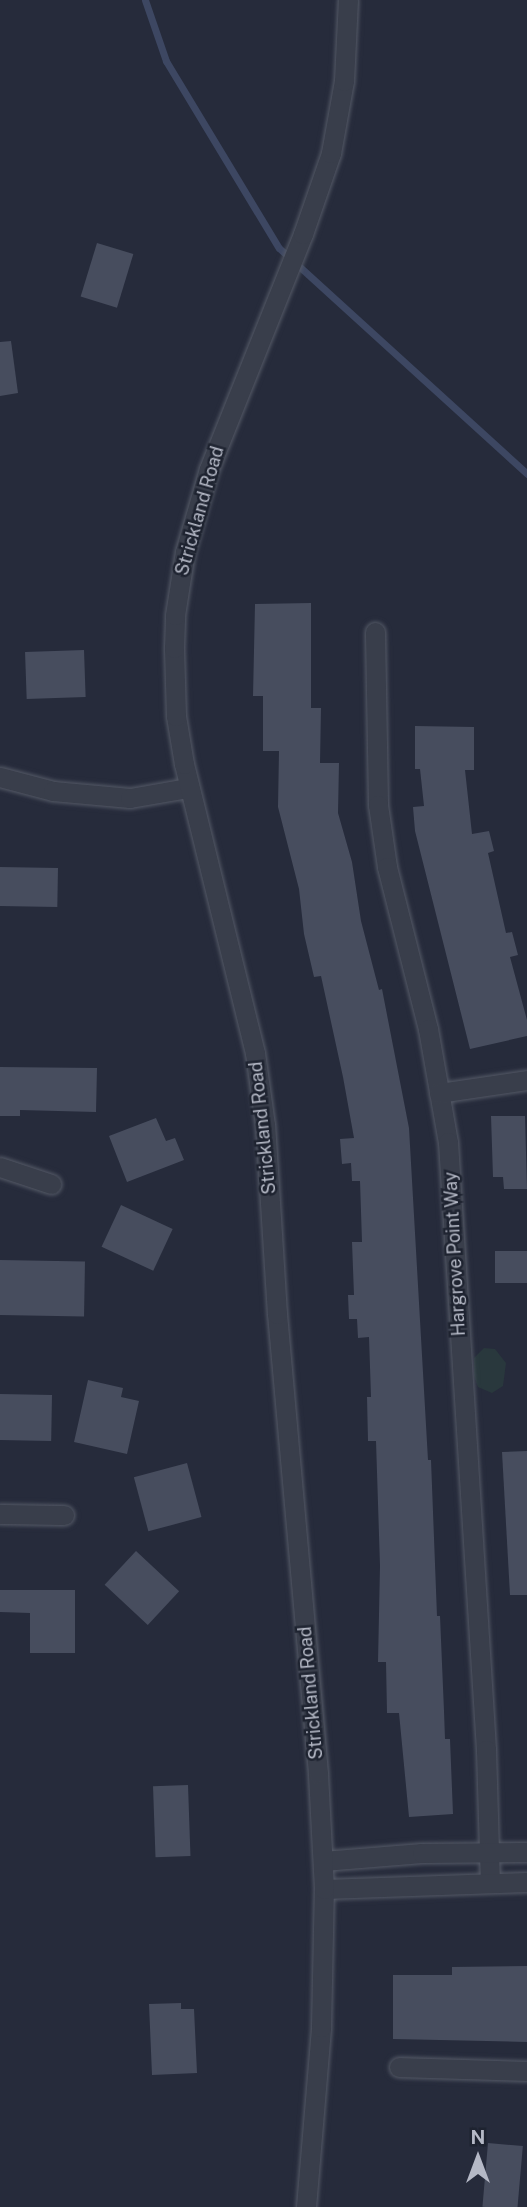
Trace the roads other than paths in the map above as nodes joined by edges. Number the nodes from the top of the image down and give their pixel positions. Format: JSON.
{"nodes":[{"id":1,"x":348,"y":0,"type":"edge"},
{"id":2,"x":375,"y":632,"type":"dead end"},
{"id":3,"x":0,"y":777,"type":"edge"},
{"id":4,"x":188,"y":788,"type":"junction"},
{"id":5,"x":527,"y":1080,"type":"edge"},
{"id":6,"x":439,"y":1093,"type":"junction"},
{"id":7,"x":0,"y":1167,"type":"edge"},
{"id":8,"x":51,"y":1184,"type":"dead end"},
{"id":9,"x":0,"y":1514,"type":"edge"},
{"id":10,"x":64,"y":1515,"type":"dead end"},
{"id":11,"x":489,"y":1852,"type":"junction"},
{"id":12,"x":527,"y":1852,"type":"edge"},
{"id":13,"x":323,"y":1861,"type":"junction"},
{"id":14,"x":527,"y":1882,"type":"edge"},
{"id":15,"x":490,"y":1884,"type":"junction"},
{"id":16,"x":324,"y":1889,"type":"junction"},
{"id":17,"x":399,"y":2067,"type":"dead end"},
{"id":18,"x":527,"y":2071,"type":"edge"},
{"id":19,"x":306,"y":2207,"type":"edge"}],
"edges":[{"from":1,"to":4,"type":"street","name":"Strickland Road"},
{"from":2,"to":6,"type":"street","name":"Hargrove Point Way"},
{"from":3,"to":4,"type":"street"},
{"from":4,"to":13,"type":"street","name":"Strickland Road"},
{"from":5,"to":6,"type":"street"},
{"from":6,"to":11,"type":"street","name":"Hargrove Point Way"},
{"from":7,"to":8,"type":"street"},
{"from":9,"to":10,"type":"street"},
{"from":11,"to":12,"type":"street"},
{"from":11,"to":13,"type":"street"},
{"from":11,"to":15,"type":"street","name":"Hargrove Point Way"},
{"from":13,"to":16,"type":"street","name":"Strickland Road"},
{"from":14,"to":15,"type":"street"},
{"from":15,"to":16,"type":"street"},
{"from":16,"to":19,"type":"street","name":"Strickland Road"},
{"from":17,"to":18,"type":"street"}]}
